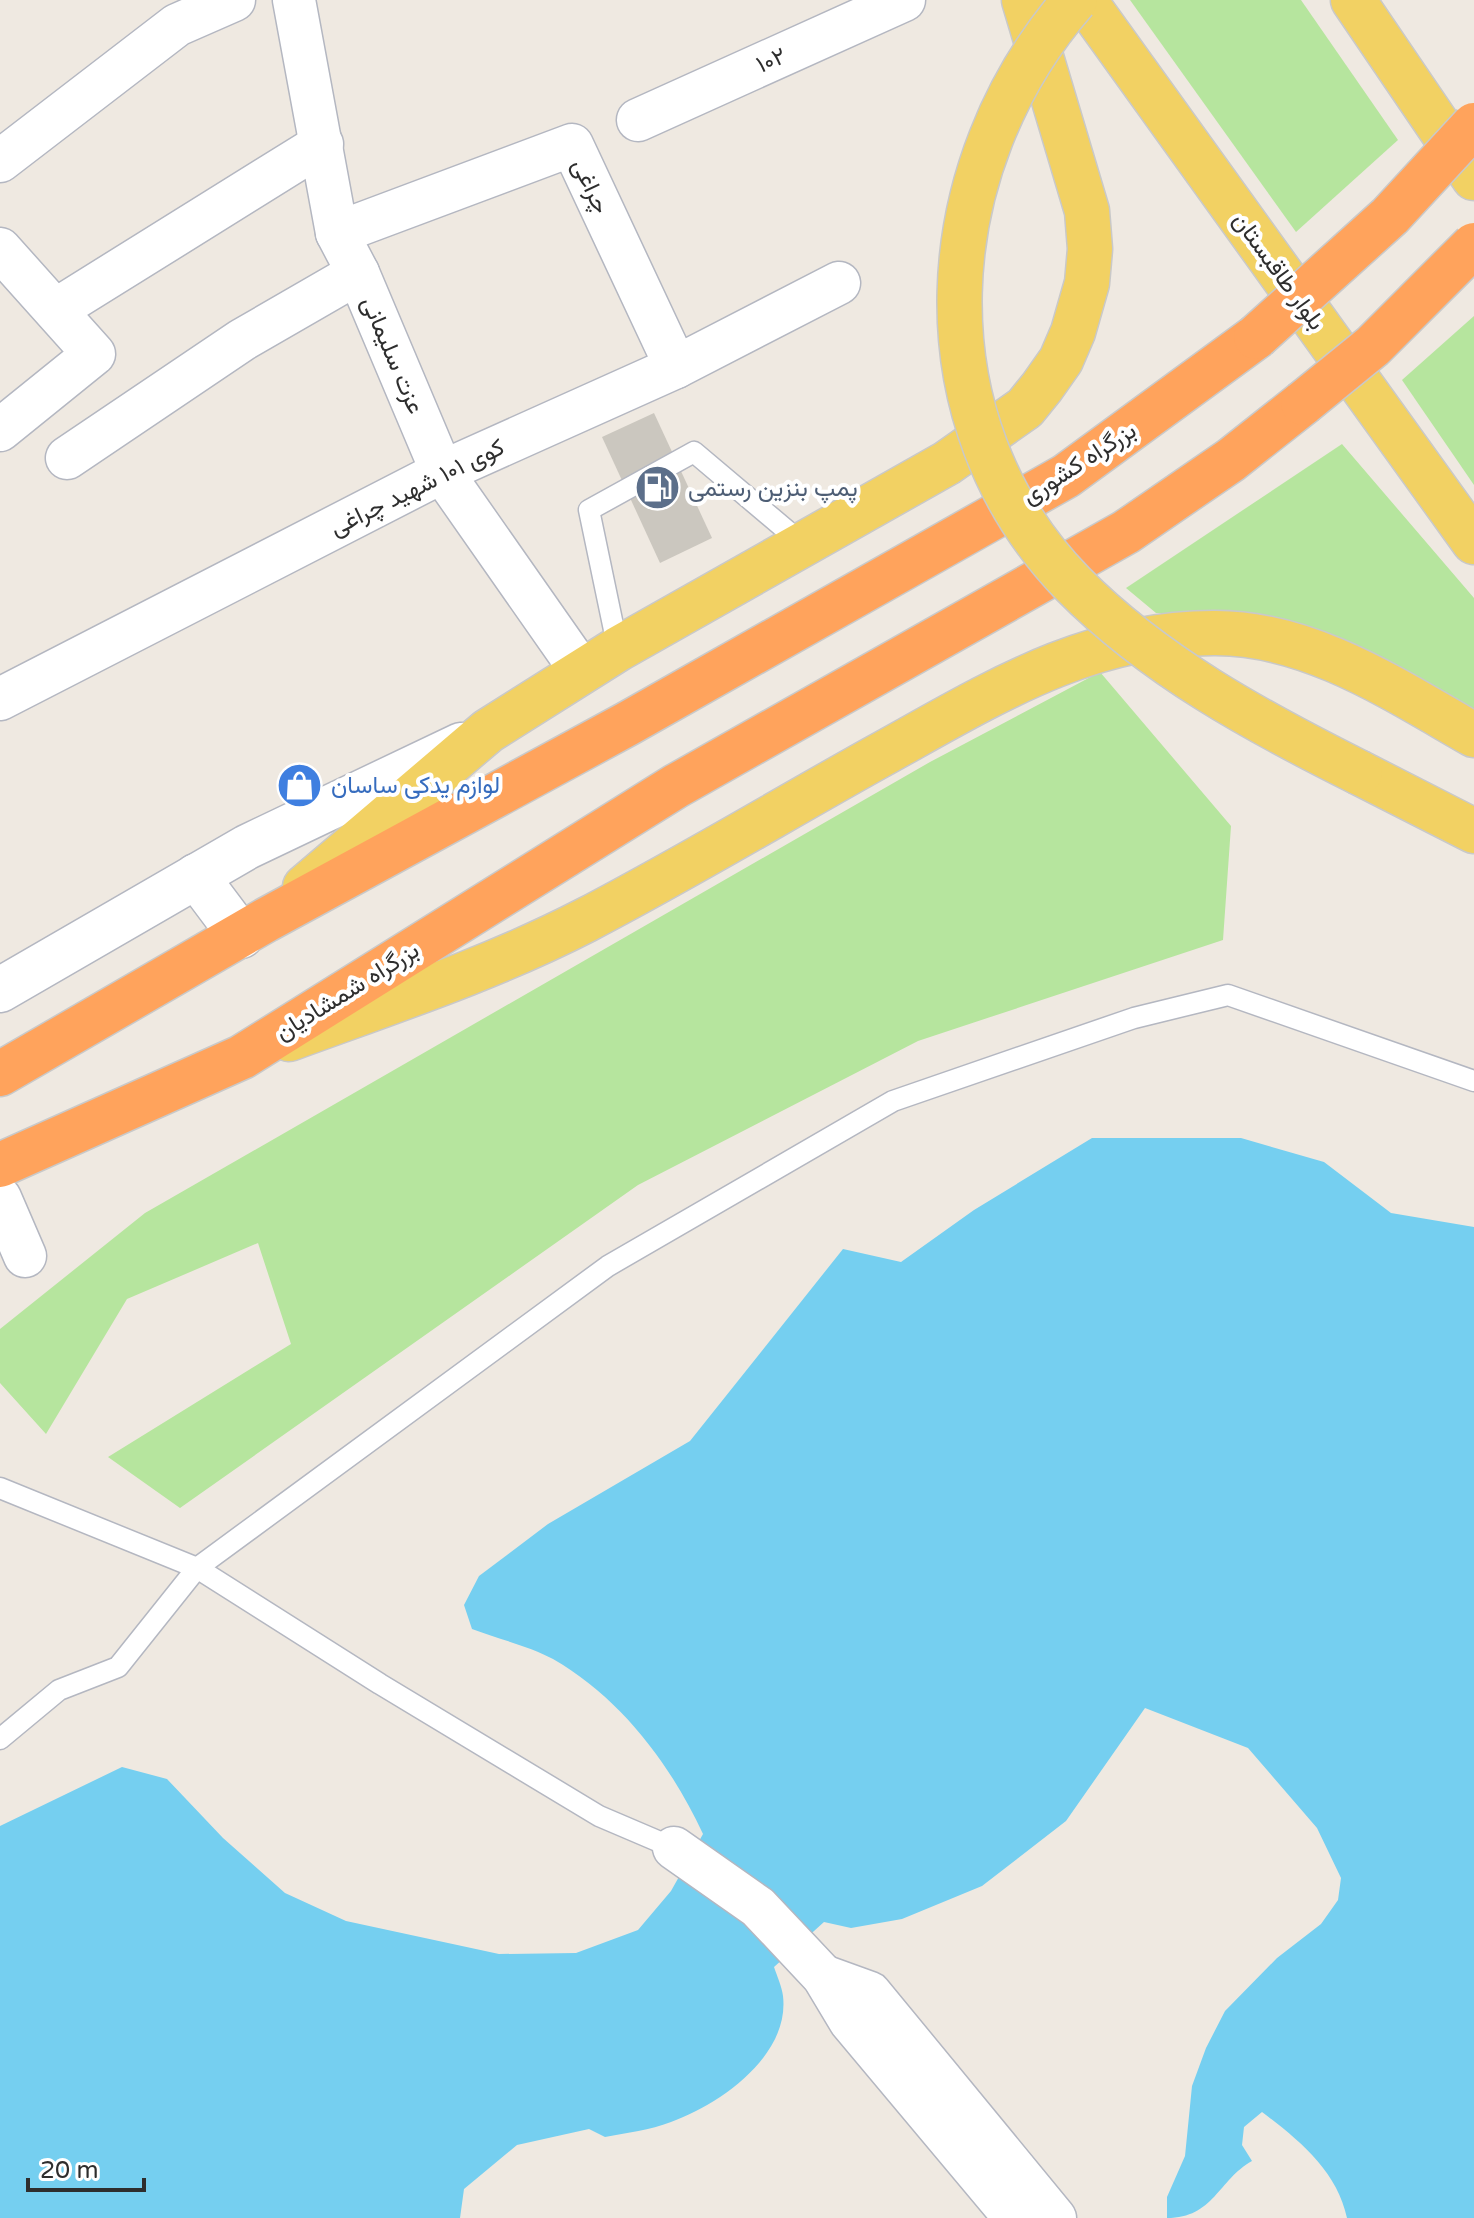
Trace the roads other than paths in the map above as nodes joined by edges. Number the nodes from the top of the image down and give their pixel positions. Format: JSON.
{"nodes":[{"id":1,"x":234,"y":0,"type":"edge"},
{"id":2,"x":294,"y":0,"type":"edge"},
{"id":3,"x":904,"y":0,"type":"edge"},
{"id":4,"x":1024,"y":0,"type":"edge"},
{"id":5,"x":1075,"y":0,"type":"edge"},
{"id":6,"x":1084,"y":0,"type":"edge"},
{"id":7,"x":1353,"y":0,"type":"edge"},
{"id":8,"x":164,"y":13,"type":"edge"},
{"id":9,"x":638,"y":120,"type":"dead end"},
{"id":10,"x":1474,"y":125,"type":"edge"},
{"id":11,"x":322,"y":144,"type":"junction"},
{"id":12,"x":0,"y":161,"type":"edge"},
{"id":13,"x":1474,"y":178,"type":"edge"},
{"id":14,"x":337,"y":233,"type":"junction"},
{"id":15,"x":1474,"y":245,"type":"edge"},
{"id":16,"x":0,"y":249,"type":"edge"},
{"id":17,"x":358,"y":273,"type":"junction"},
{"id":18,"x":839,"y":283,"type":"dead end"},
{"id":19,"x":57,"y":309,"type":"junction"},
{"id":20,"x":676,"y":367,"type":"junction"},
{"id":21,"x":0,"y":430,"type":"edge"},
{"id":22,"x":67,"y":458,"type":"dead end"},
{"id":23,"x":442,"y":472,"type":"junction"},
{"id":24,"x":1474,"y":542,"type":"edge"},
{"id":25,"x":804,"y":545,"type":"junction"},
{"id":26,"x":600,"y":660,"type":"junction"},
{"id":27,"x":0,"y":699,"type":"edge"},
{"id":28,"x":488,"y":731,"type":"junction"},
{"id":29,"x":1474,"y":735,"type":"edge"},
{"id":30,"x":1474,"y":831,"type":"edge"},
{"id":31,"x":196,"y":876,"type":"junction"},
{"id":32,"x":254,"y":928,"type":"junction"},
{"id":33,"x":0,"y":990,"type":"edge"},
{"id":34,"x":242,"y":1057,"type":"junction"},
{"id":35,"x":0,"y":1074,"type":"edge"},
{"id":36,"x":1474,"y":1081,"type":"edge"},
{"id":37,"x":0,"y":1165,"type":"edge"},
{"id":38,"x":0,"y":1198,"type":"edge"},
{"id":39,"x":25,"y":1256,"type":"dead end"},
{"id":40,"x":0,"y":1488,"type":"edge"},
{"id":41,"x":197,"y":1568,"type":"junction"},
{"id":42,"x":0,"y":1739,"type":"edge"},
{"id":43,"x":674,"y":1848,"type":"joint"},
{"id":44,"x":823,"y":1976,"type":"junction"},
{"id":45,"x":1015,"y":2218,"type":"edge"},
{"id":46,"x":1055,"y":2218,"type":"edge"}],
"edges":[{"from":1,"to":8,"type":"street"},
{"from":2,"to":11,"type":"street","name":"عزت سلیمانی"},
{"from":3,"to":9,"type":"street","name":"۱۰۲"},
{"from":4,"to":25,"type":"main road"},
{"from":5,"to":30,"type":"main road","bridge":true},
{"from":6,"to":24,"type":"main road","name":"بلوار طاقبستان"},
{"from":7,"to":13,"type":"main road"},
{"from":8,"to":12,"type":"street"},
{"from":10,"to":32,"type":"highway","name":"بزرگراه کشوری","bridge":true},
{"from":11,"to":14,"type":"street","name":"عزت سلیمانی"},
{"from":11,"to":19,"type":"street"},
{"from":14,"to":17,"type":"street","name":"عزت سلیمانی"},
{"from":14,"to":20,"type":"street","name":"چراغی"},
{"from":15,"to":34,"type":"highway","name":"بزرگراه شمشادیان","bridge":true},
{"from":16,"to":19,"type":"street"},
{"from":17,"to":22,"type":"street"},
{"from":17,"to":23,"type":"street","name":"عزت سلیمانی"},
{"from":18,"to":20,"type":"street","name":"کوی ۱۰۱ شهید چراغی"},
{"from":19,"to":21,"type":"street"},
{"from":20,"to":23,"type":"street","name":"کوی ۱۰۱ شهید چراغی"},
{"from":23,"to":26,"type":"street","name":"عزت سلیمانی"},
{"from":23,"to":27,"type":"street","name":"کوی ۱۰۱ شهید چراغی"},
{"from":25,"to":26,"type":"main road"},
{"from":25,"to":26,"type":"lane"},
{"from":26,"to":28,"type":"main road"},
{"from":28,"to":31,"type":"main road"},
{"from":28,"to":32,"type":"main road"},
{"from":29,"to":34,"type":"main road"},
{"from":31,"to":32,"type":"main road"},
{"from":31,"to":33,"type":"main road"},
{"from":32,"to":35,"type":"highway"},
{"from":34,"to":37,"type":"highway","name":"بزرگراه شمشادیان"},
{"from":36,"to":41,"type":"lane"},
{"from":38,"to":39,"type":"street"},
{"from":40,"to":41,"type":"lane"},
{"from":41,"to":42,"type":"lane"},
{"from":41,"to":43,"type":"lane"},
{"from":43,"to":44,"type":"street"},
{"from":44,"to":45,"type":"street"},
{"from":44,"to":46,"type":"street"}]}
